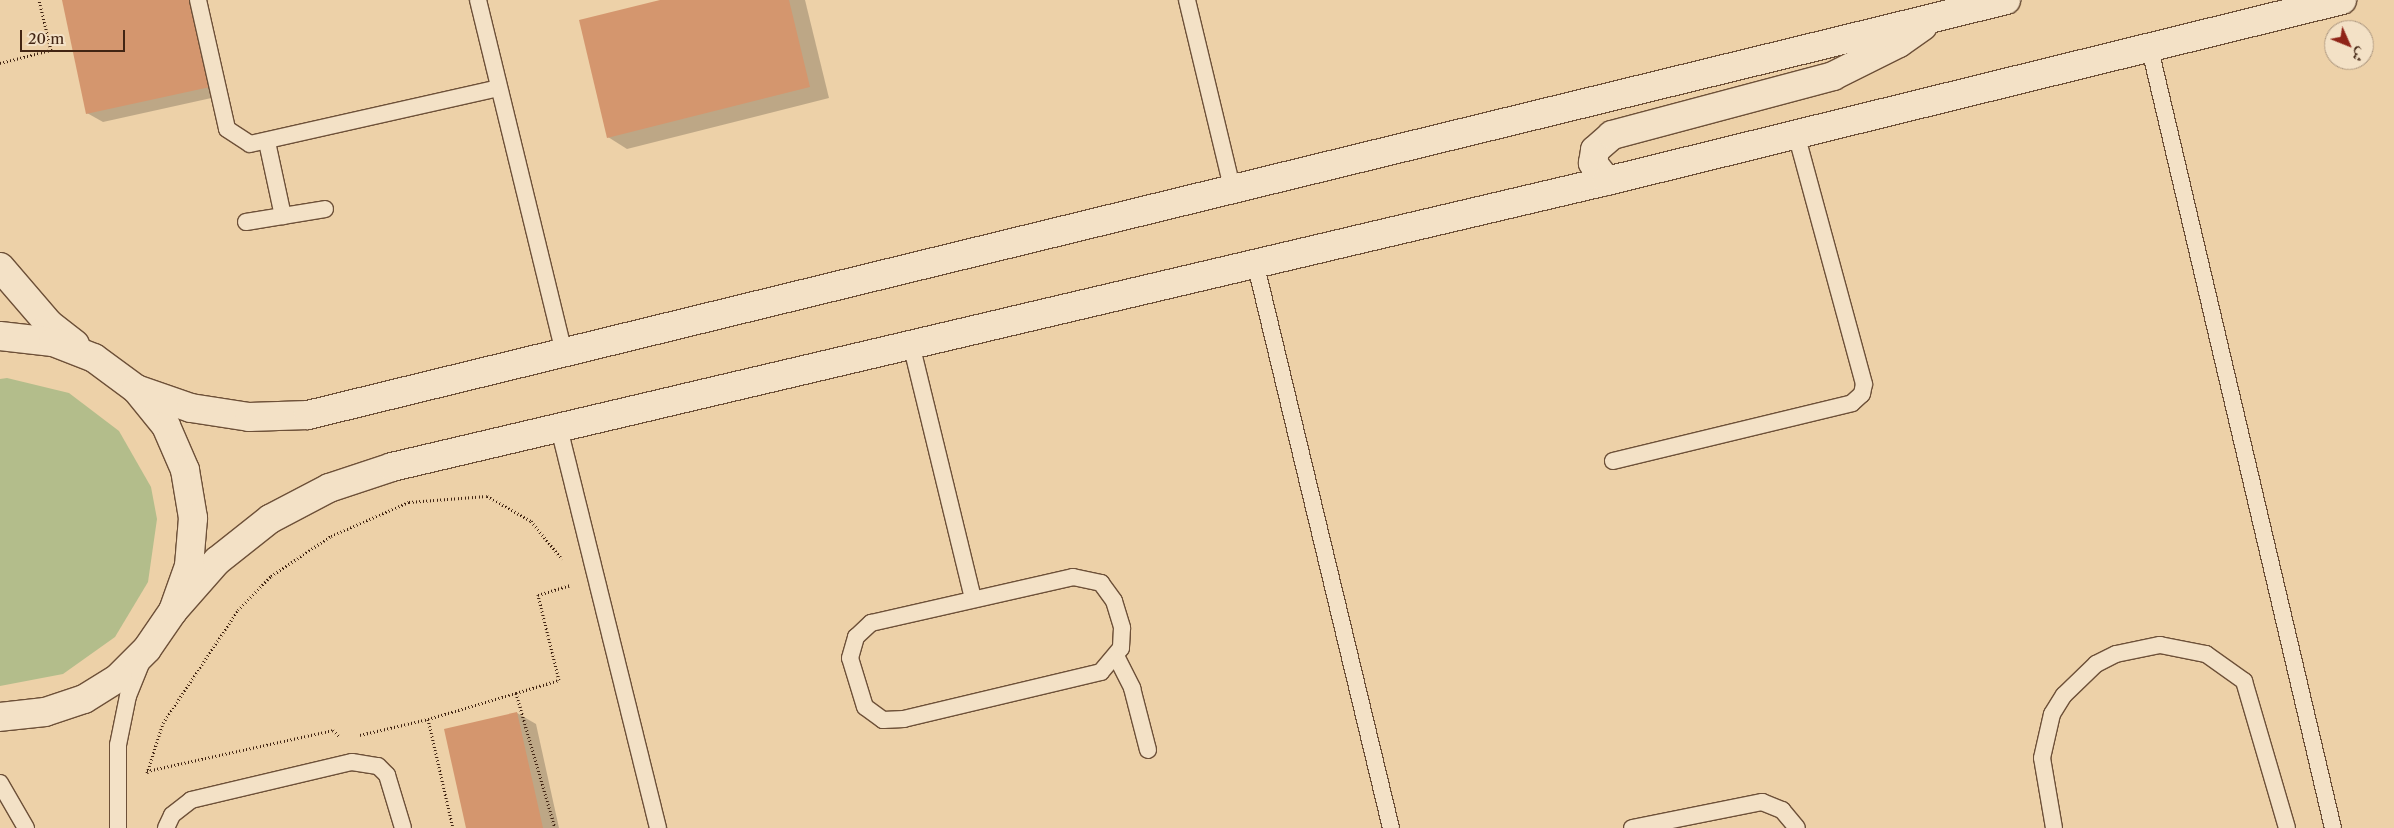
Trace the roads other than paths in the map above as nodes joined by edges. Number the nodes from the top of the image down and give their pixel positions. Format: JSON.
{"nodes":[{"id":1,"x":198,"y":0,"type":"edge"},
{"id":2,"x":478,"y":0,"type":"edge"},
{"id":3,"x":1187,"y":0,"type":"edge"},
{"id":4,"x":2006,"y":0,"type":"edge"},
{"id":5,"x":2342,"y":0,"type":"edge"},
{"id":6,"x":1934,"y":18,"type":"junction"},
{"id":7,"x":2149,"y":45,"type":"junction"},
{"id":8,"x":499,"y":88,"type":"junction"},
{"id":9,"x":1796,"y":133,"type":"junction"},
{"id":10,"x":268,"y":142,"type":"junction"},
{"id":11,"x":1606,"y":181,"type":"junction"},
{"id":12,"x":1232,"y":187,"type":"junction"},
{"id":13,"x":325,"y":209,"type":"dead end"},
{"id":14,"x":283,"y":216,"type":"junction"},
{"id":15,"x":246,"y":222,"type":"dead end"},
{"id":16,"x":1255,"y":262,"type":"junction"},
{"id":17,"x":0,"y":266,"type":"edge"},
{"id":18,"x":0,"y":336,"type":"edge"},
{"id":19,"x":910,"y":344,"type":"junction"},
{"id":20,"x":564,"y":353,"type":"junction"},
{"id":21,"x":94,"y":358,"type":"junction"},
{"id":22,"x":136,"y":389,"type":"junction"},
{"id":23,"x":559,"y":428,"type":"junction"},
{"id":24,"x":1613,"y":461,"type":"dead end"},
{"id":25,"x":973,"y":598,"type":"junction"},
{"id":26,"x":173,"y":611,"type":"junction"},
{"id":27,"x":148,"y":649,"type":"junction"},
{"id":28,"x":1117,"y":658,"type":"junction"},
{"id":29,"x":0,"y":717,"type":"edge"},
{"id":30,"x":1148,"y":750,"type":"dead end"},
{"id":31,"x":0,"y":783,"type":"edge"},
{"id":32,"x":26,"y":828,"type":"edge"},
{"id":33,"x":118,"y":828,"type":"edge"},
{"id":34,"x":166,"y":828,"type":"edge"},
{"id":35,"x":404,"y":828,"type":"edge"},
{"id":36,"x":658,"y":828,"type":"edge"},
{"id":37,"x":1391,"y":828,"type":"edge"},
{"id":38,"x":1632,"y":828,"type":"edge"},
{"id":39,"x":1797,"y":828,"type":"edge"},
{"id":40,"x":2054,"y":828,"type":"edge"},
{"id":41,"x":2287,"y":828,"type":"edge"},
{"id":42,"x":2333,"y":828,"type":"edge"}],
"edges":[{"from":1,"to":10,"type":"lane"},
{"from":2,"to":8,"type":"lane"},
{"from":3,"to":12,"type":"lane"},
{"from":4,"to":6,"type":"street"},
{"from":5,"to":7,"type":"street"},
{"from":6,"to":11,"type":"street"},
{"from":6,"to":12,"type":"street"},
{"from":7,"to":9,"type":"street"},
{"from":7,"to":42,"type":"lane"},
{"from":8,"to":10,"type":"lane"},
{"from":8,"to":20,"type":"lane"},
{"from":9,"to":11,"type":"street"},
{"from":9,"to":24,"type":"lane"},
{"from":10,"to":14,"type":"lane"},
{"from":11,"to":16,"type":"street"},
{"from":12,"to":20,"type":"street"},
{"from":13,"to":14,"type":"lane"},
{"from":14,"to":15,"type":"lane"},
{"from":16,"to":19,"type":"street"},
{"from":16,"to":37,"type":"lane"},
{"from":17,"to":21,"type":"street"},
{"from":18,"to":21,"type":"street"},
{"from":19,"to":23,"type":"street"},
{"from":19,"to":25,"type":"lane"},
{"from":20,"to":22,"type":"street"},
{"from":21,"to":22,"type":"street"},
{"from":22,"to":26,"type":"street"},
{"from":23,"to":26,"type":"street"},
{"from":23,"to":36,"type":"lane"},
{"from":25,"to":28,"type":"lane"},
{"from":25,"to":28,"type":"lane"},
{"from":26,"to":27,"type":"street"},
{"from":27,"to":29,"type":"street"},
{"from":27,"to":33,"type":"lane"},
{"from":28,"to":30,"type":"lane"},
{"from":31,"to":32,"type":"lane"},
{"from":34,"to":35,"type":"lane"},
{"from":38,"to":39,"type":"lane"},
{"from":40,"to":41,"type":"lane"}]}
